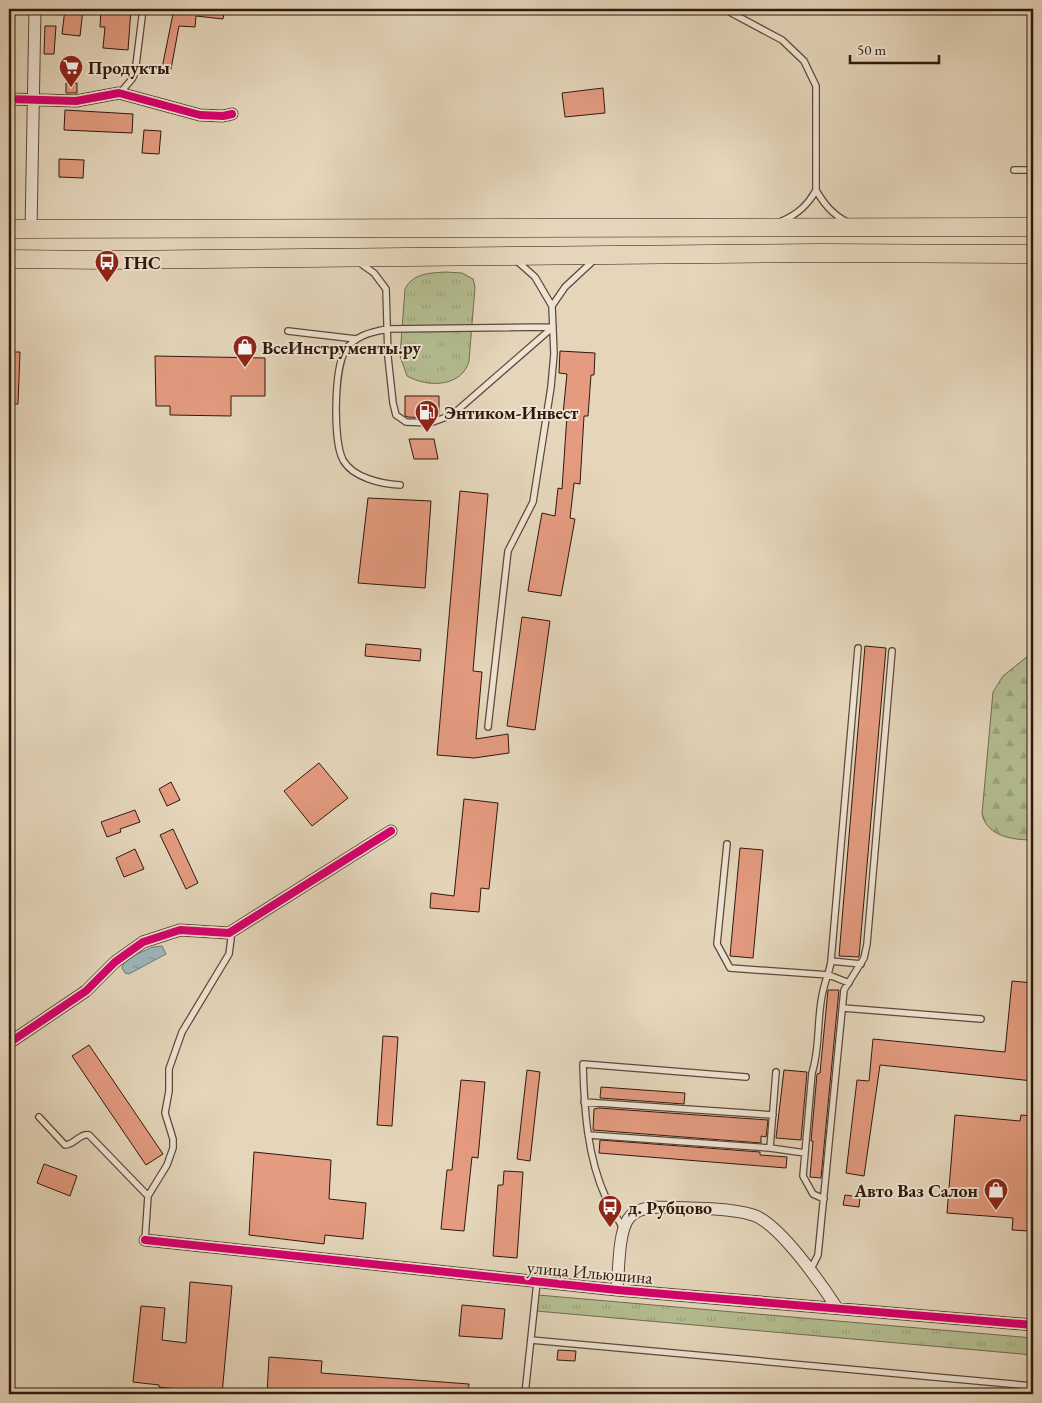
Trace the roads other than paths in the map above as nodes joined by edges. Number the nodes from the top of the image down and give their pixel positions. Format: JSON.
{"nodes":[{"id":1,"x":35,"y":9,"type":"edge"},
{"id":2,"x":143,"y":9,"type":"edge"},
{"id":3,"x":724,"y":9,"type":"edge"},
{"id":4,"x":119,"y":93,"type":"junction"},
{"id":5,"x":9,"y":99,"type":"edge"},
{"id":6,"x":33,"y":100,"type":"junction"},
{"id":7,"x":232,"y":114,"type":"dead end"},
{"id":8,"x":1014,"y":170,"type":"dead end"},
{"id":9,"x":1033,"y":170,"type":"edge"},
{"id":10,"x":816,"y":190,"type":"junction"},
{"id":11,"x":769,"y":226,"type":"junction"},
{"id":12,"x":854,"y":226,"type":"junction"},
{"id":13,"x":1033,"y":227,"type":"edge"},
{"id":14,"x":9,"y":229,"type":"edge"},
{"id":15,"x":31,"y":230,"type":"junction"},
{"id":16,"x":1033,"y":254,"type":"edge"},
{"id":17,"x":601,"y":255,"type":"junction"},
{"id":18,"x":508,"y":256,"type":"junction"},
{"id":19,"x":352,"y":258,"type":"junction"},
{"id":20,"x":9,"y":259,"type":"edge"},
{"id":21,"x":552,"y":306,"type":"junction"},
{"id":22,"x":553,"y":327,"type":"junction"},
{"id":23,"x":387,"y":330,"type":"junction"},
{"id":24,"x":288,"y":331,"type":"dead end"},
{"id":25,"x":356,"y":338,"type":"junction"},
{"id":26,"x":400,"y":485,"type":"dead end"},
{"id":27,"x":858,"y":648,"type":"dead end"},
{"id":28,"x":892,"y":651,"type":"dead end"},
{"id":29,"x":488,"y":727,"type":"dead end"},
{"id":30,"x":391,"y":831,"type":"dead end"},
{"id":31,"x":727,"y":844,"type":"dead end"},
{"id":32,"x":229,"y":933,"type":"junction"},
{"id":33,"x":831,"y":961,"type":"junction"},
{"id":34,"x":860,"y":964,"type":"junction"},
{"id":35,"x":829,"y":975,"type":"junction"},
{"id":36,"x":849,"y":983,"type":"junction"},
{"id":37,"x":9,"y":1000,"type":"edge"},
{"id":38,"x":9,"y":1006,"type":"edge"},
{"id":39,"x":843,"y":1008,"type":"junction"},
{"id":40,"x":981,"y":1019,"type":"dead end"},
{"id":41,"x":9,"y":1044,"type":"edge"},
{"id":42,"x":776,"y":1072,"type":"dead end"},
{"id":43,"x":746,"y":1077,"type":"dead end"},
{"id":44,"x":584,"y":1102,"type":"junction"},
{"id":45,"x":773,"y":1115,"type":"junction"},
{"id":46,"x":39,"y":1117,"type":"dead end"},
{"id":47,"x":589,"y":1135,"type":"junction"},
{"id":48,"x":770,"y":1148,"type":"junction"},
{"id":49,"x":805,"y":1153,"type":"junction"},
{"id":50,"x":148,"y":1196,"type":"junction"},
{"id":51,"x":824,"y":1199,"type":"junction"},
{"id":52,"x":623,"y":1228,"type":"junction"},
{"id":53,"x":145,"y":1240,"type":"joint"},
{"id":54,"x":810,"y":1272,"type":"junction"},
{"id":55,"x":537,"y":1282,"type":"junction"},
{"id":56,"x":617,"y":1290,"type":"junction"},
{"id":57,"x":837,"y":1308,"type":"junction"},
{"id":58,"x":1033,"y":1325,"type":"edge"},
{"id":59,"x":531,"y":1340,"type":"junction"},
{"id":60,"x":1033,"y":1386,"type":"edge"},
{"id":61,"x":525,"y":1394,"type":"edge"}],
"edges":[{"from":1,"to":6,"type":"street"},
{"from":2,"to":4,"type":"lane"},
{"from":3,"to":10,"type":"lane"},
{"from":4,"to":6,"type":"street"},
{"from":4,"to":7,"type":"street"},
{"from":5,"to":6,"type":"street"},
{"from":6,"to":15,"type":"street"},
{"from":8,"to":9,"type":"lane"},
{"from":10,"to":11,"type":"lane"},
{"from":10,"to":12,"type":"lane"},
{"from":11,"to":12,"type":"main road"},
{"from":11,"to":15,"type":"main road"},
{"from":12,"to":13,"type":"main road"},
{"from":14,"to":15,"type":"main road"},
{"from":16,"to":17,"type":"main road"},
{"from":17,"to":18,"type":"main road"},
{"from":17,"to":21,"type":"lane"},
{"from":18,"to":19,"type":"main road"},
{"from":18,"to":21,"type":"lane"},
{"from":19,"to":20,"type":"main road"},
{"from":19,"to":23,"type":"lane"},
{"from":21,"to":22,"type":"lane"},
{"from":22,"to":23,"type":"lane"},
{"from":22,"to":23,"type":"lane"},
{"from":22,"to":29,"type":"lane"},
{"from":23,"to":25,"type":"lane"},
{"from":24,"to":25,"type":"lane"},
{"from":25,"to":26,"type":"lane"},
{"from":27,"to":33,"type":"lane"},
{"from":28,"to":34,"type":"lane"},
{"from":30,"to":32,"type":"street"},
{"from":31,"to":35,"type":"lane"},
{"from":32,"to":41,"type":"street"},
{"from":32,"to":50,"type":"lane"},
{"from":33,"to":34,"type":"lane"},
{"from":33,"to":35,"type":"lane"},
{"from":34,"to":36,"type":"lane"},
{"from":35,"to":36,"type":"lane"},
{"from":35,"to":49,"type":"lane"},
{"from":36,"to":39,"type":"lane"},
{"from":37,"to":38,"type":"lane"},
{"from":39,"to":40,"type":"lane"},
{"from":39,"to":51,"type":"lane"},
{"from":42,"to":45,"type":"lane"},
{"from":43,"to":44,"type":"lane"},
{"from":44,"to":45,"type":"lane"},
{"from":44,"to":47,"type":"lane"},
{"from":45,"to":48,"type":"lane"},
{"from":46,"to":50,"type":"lane"},
{"from":47,"to":48,"type":"lane"},
{"from":47,"to":52,"type":"lane"},
{"from":48,"to":49,"type":"lane"},
{"from":49,"to":51,"type":"lane"},
{"from":50,"to":53,"type":"lane"},
{"from":51,"to":54,"type":"lane"},
{"from":52,"to":54,"type":"street"},
{"from":52,"to":56,"type":"street"},
{"from":53,"to":55,"type":"street","name":"улица Ильюшина"},
{"from":54,"to":57,"type":"street"},
{"from":55,"to":56,"type":"street","name":"улица Ильюшина"},
{"from":55,"to":59,"type":"lane"},
{"from":56,"to":57,"type":"street","name":"улица Ильюшина"},
{"from":57,"to":58,"type":"street","name":"улица Ильюшина"},
{"from":59,"to":60,"type":"lane"},
{"from":59,"to":61,"type":"lane"}]}
